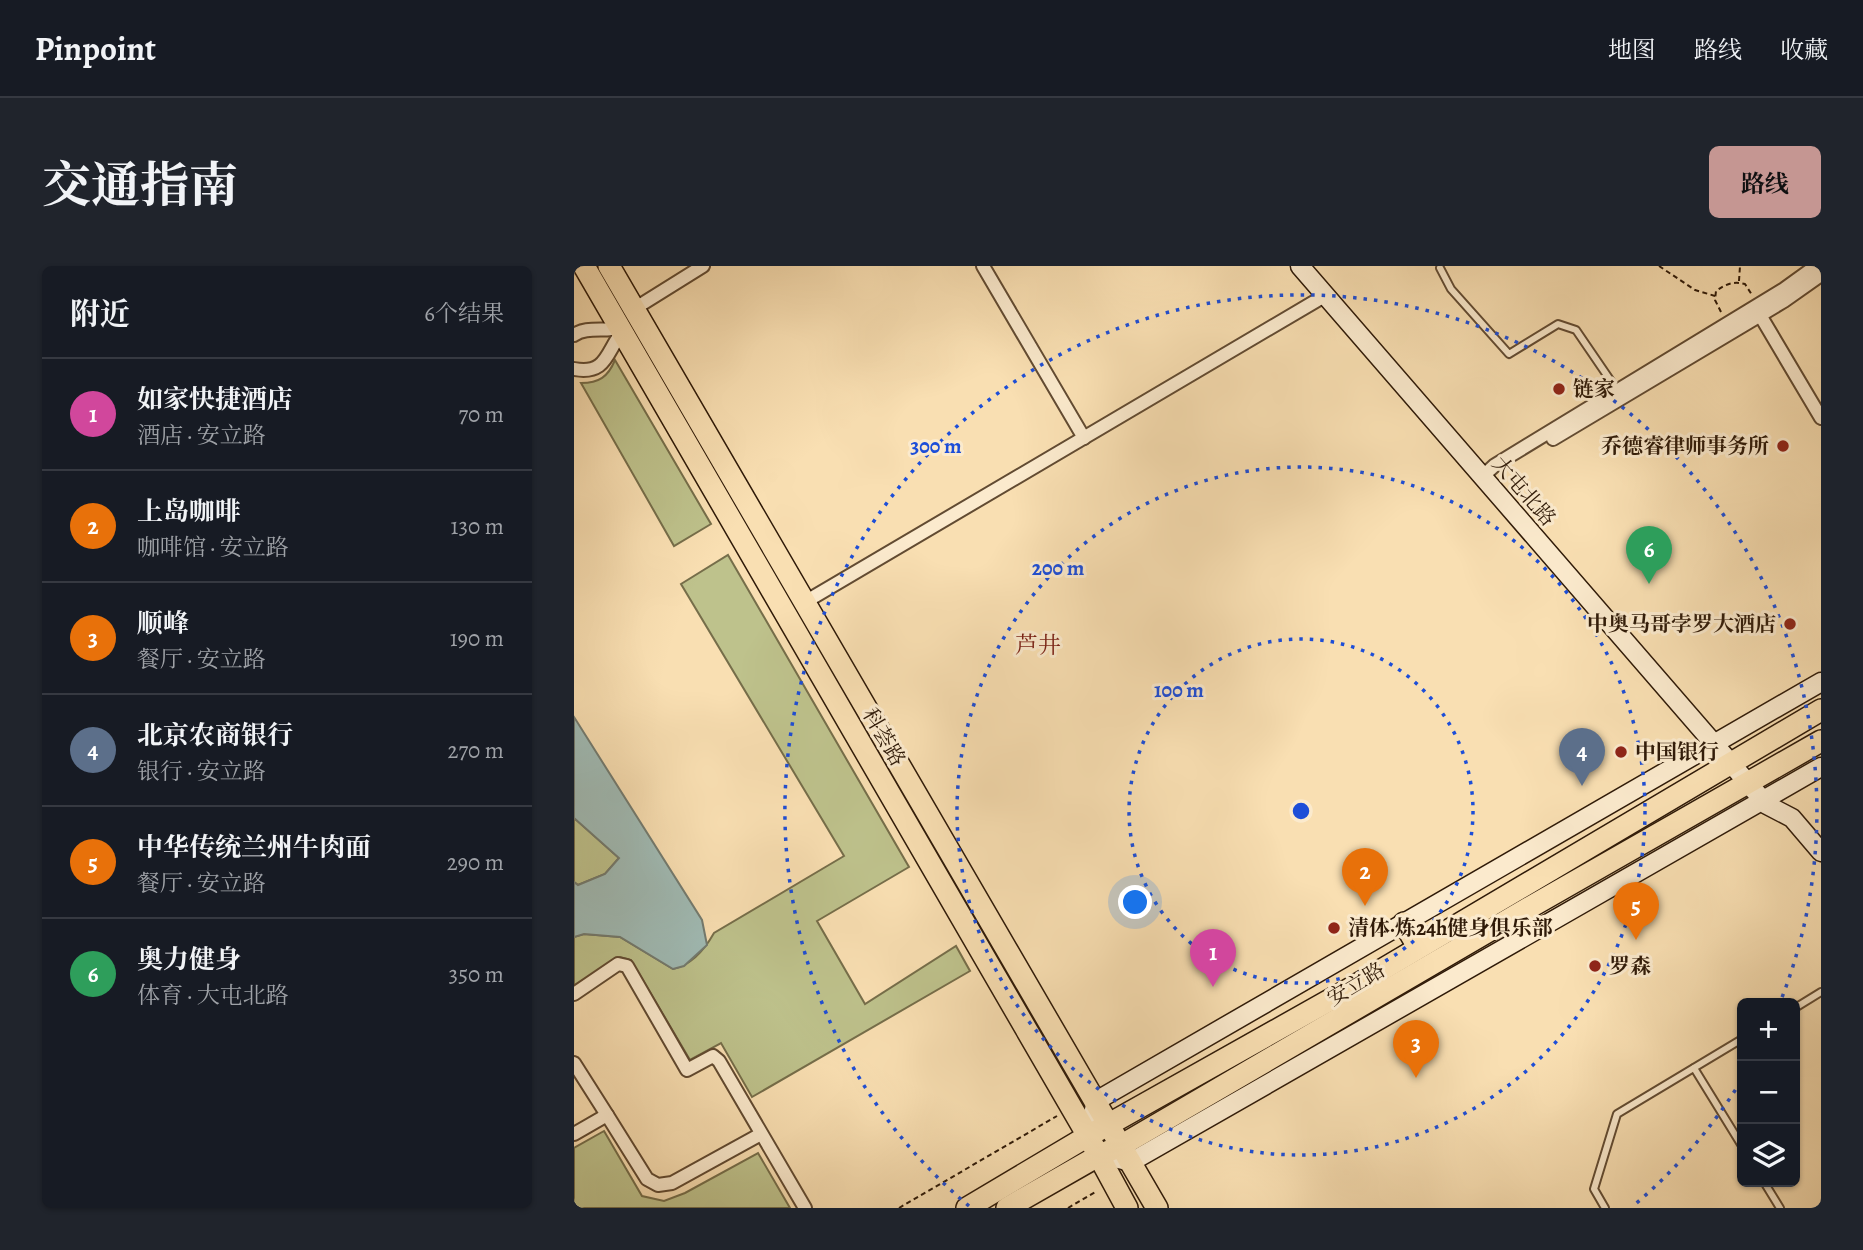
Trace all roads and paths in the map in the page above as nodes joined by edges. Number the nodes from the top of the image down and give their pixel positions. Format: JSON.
{"nodes":[{"id":1,"x":584,"y":266,"type":"edge"},
{"id":2,"x":609,"y":266,"type":"edge"},
{"id":3,"x":703,"y":266,"type":"edge"},
{"id":4,"x":983,"y":266,"type":"edge"},
{"id":5,"x":1300,"y":266,"type":"edge"},
{"id":6,"x":1659,"y":266,"type":"edge"},
{"id":7,"x":1740,"y":266,"type":"edge"},
{"id":8,"x":1816,"y":266,"type":"edge"},
{"id":9,"x":1440,"y":268,"type":"dead end"},
{"id":10,"x":1821,"y":275,"type":"edge"},
{"id":11,"x":1739,"y":282,"type":"junction"},
{"id":12,"x":1326,"y":295,"type":"junction"},
{"id":13,"x":1716,"y":296,"type":"junction"},
{"id":14,"x":634,"y":309,"type":"junction"},
{"id":15,"x":1758,"y":311,"type":"junction"},
{"id":16,"x":1728,"y":322,"type":"junction"},
{"id":17,"x":621,"y":330,"type":"junction"},
{"id":18,"x":574,"y":335,"type":"edge"},
{"id":19,"x":574,"y":369,"type":"edge"},
{"id":20,"x":1619,"y":394,"type":"junction"},
{"id":21,"x":1821,"y":418,"type":"edge"},
{"id":22,"x":1084,"y":438,"type":"junction"},
{"id":23,"x":1482,"y":477,"type":"junction"},
{"id":24,"x":805,"y":602,"type":"junction"},
{"id":25,"x":1821,"y":682,"type":"edge"},
{"id":26,"x":1821,"y":710,"type":"edge"},
{"id":27,"x":1821,"y":741,"type":"edge"},
{"id":28,"x":1715,"y":744,"type":"junction"},
{"id":29,"x":1730,"y":762,"type":"junction"},
{"id":30,"x":1821,"y":767,"type":"edge"},
{"id":31,"x":1749,"y":783,"type":"junction"},
{"id":32,"x":1763,"y":800,"type":"junction"},
{"id":33,"x":1821,"y":852,"type":"edge"},
{"id":34,"x":1404,"y":923,"type":"junction"},
{"id":35,"x":1418,"y":947,"type":"junction"},
{"id":36,"x":1821,"y":992,"type":"edge"},
{"id":37,"x":574,"y":994,"type":"edge"},
{"id":38,"x":1800,"y":1005,"type":"edge"},
{"id":39,"x":1737,"y":1042,"type":"edge"},
{"id":40,"x":574,"y":1063,"type":"edge"},
{"id":41,"x":1694,"y":1068,"type":"junction"},
{"id":42,"x":1096,"y":1101,"type":"junction"},
{"id":43,"x":1071,"y":1107,"type":"junction"},
{"id":44,"x":607,"y":1115,"type":"junction"},
{"id":45,"x":1110,"y":1124,"type":"junction"},
{"id":46,"x":574,"y":1134,"type":"edge"},
{"id":47,"x":761,"y":1134,"type":"junction"},
{"id":48,"x":1088,"y":1136,"type":"junction"},
{"id":49,"x":1737,"y":1138,"type":"edge"},
{"id":50,"x":1127,"y":1153,"type":"junction"},
{"id":51,"x":1098,"y":1156,"type":"junction"},
{"id":52,"x":1767,"y":1187,"type":"edge"},
{"id":53,"x":1002,"y":1199,"type":"edge"},
{"id":54,"x":1603,"y":1205,"type":"edge"},
{"id":55,"x":805,"y":1208,"type":"edge"},
{"id":56,"x":898,"y":1208,"type":"edge"},
{"id":57,"x":952,"y":1208,"type":"edge"},
{"id":58,"x":967,"y":1208,"type":"edge"},
{"id":59,"x":1127,"y":1208,"type":"edge"},
{"id":60,"x":1157,"y":1208,"type":"edge"},
{"id":61,"x":1592,"y":1208,"type":"edge"},
{"id":62,"x":1780,"y":1208,"type":"edge"}],
"edges":[{"from":1,"to":17,"type":"main road","name":"科荟路"},
{"from":2,"to":14,"type":"main road","name":"科荟路"},
{"from":3,"to":14,"type":"street"},
{"from":4,"to":22,"type":"street"},
{"from":5,"to":12,"type":"street","name":"大屯北路"},
{"from":6,"to":13,"type":"path"},
{"from":7,"to":11,"type":"path"},
{"from":8,"to":15,"type":"street"},
{"from":9,"to":20,"type":"lane"},
{"from":10,"to":15,"type":"street"},
{"from":11,"to":13,"type":"path"},
{"from":11,"to":15,"type":"path"},
{"from":12,"to":22,"type":"street"},
{"from":12,"to":23,"type":"street","name":"大屯北路"},
{"from":13,"to":16,"type":"path"},
{"from":14,"to":24,"type":"main road","name":"科荟路"},
{"from":15,"to":16,"type":"street"},
{"from":15,"to":20,"type":"street"},
{"from":15,"to":21,"type":"street"},
{"from":16,"to":20,"type":"street"},
{"from":17,"to":18,"type":"street"},
{"from":17,"to":19,"type":"street"},
{"from":17,"to":43,"type":"main road","name":"科荟路"},
{"from":20,"to":23,"type":"street"},
{"from":22,"to":24,"type":"street"},
{"from":23,"to":28,"type":"street","name":"大屯北路"},
{"from":24,"to":42,"type":"main road","name":"科荟路"},
{"from":25,"to":28,"type":"street","name":"安立路"},
{"from":26,"to":29,"type":"main road","name":"安立路"},
{"from":27,"to":31,"type":"main road","name":"安立路"},
{"from":28,"to":29,"type":"street","name":"大屯北路"},
{"from":28,"to":34,"type":"street","name":"安立路"},
{"from":29,"to":31,"type":"street"},
{"from":29,"to":35,"type":"main road","name":"安立路"},
{"from":30,"to":32,"type":"street","name":"安立路"},
{"from":31,"to":32,"type":"street"},
{"from":31,"to":50,"type":"main road","name":"安立路"},
{"from":32,"to":33,"type":"street"},
{"from":32,"to":50,"type":"street","name":"安立路"},
{"from":34,"to":35,"type":"main road"},
{"from":34,"to":42,"type":"street","name":"安立路"},
{"from":35,"to":45,"type":"main road","name":"安立路"},
{"from":36,"to":38,"type":"lane"},
{"from":37,"to":47,"type":"street"},
{"from":39,"to":41,"type":"lane"},
{"from":40,"to":44,"type":"street"},
{"from":41,"to":49,"type":"lane"},
{"from":41,"to":54,"type":"lane"},
{"from":42,"to":45,"type":"main road","name":"科荟路"},
{"from":42,"to":48,"type":"street"},
{"from":43,"to":48,"type":"main road","name":"科荟路"},
{"from":43,"to":56,"type":"path"},
{"from":44,"to":46,"type":"street"},
{"from":44,"to":47,"type":"street"},
{"from":45,"to":48,"type":"main road","name":"安立路"},
{"from":45,"to":50,"type":"main road","name":"科荟路"},
{"from":47,"to":55,"type":"street"},
{"from":48,"to":51,"type":"main road","name":"科荟路"},
{"from":48,"to":53,"type":"main road","name":"安立路"},
{"from":50,"to":51,"type":"main road","name":"安立路"},
{"from":50,"to":60,"type":"main road","name":"科荟路"},
{"from":51,"to":53,"type":"main road","name":"安立路"},
{"from":51,"to":59,"type":"main road","name":"科荟路"},
{"from":52,"to":62,"type":"lane"},
{"from":53,"to":57,"type":"street","name":"安立路"},
{"from":53,"to":58,"type":"main road","name":"安立路"},
{"from":54,"to":61,"type":"lane"}]}
